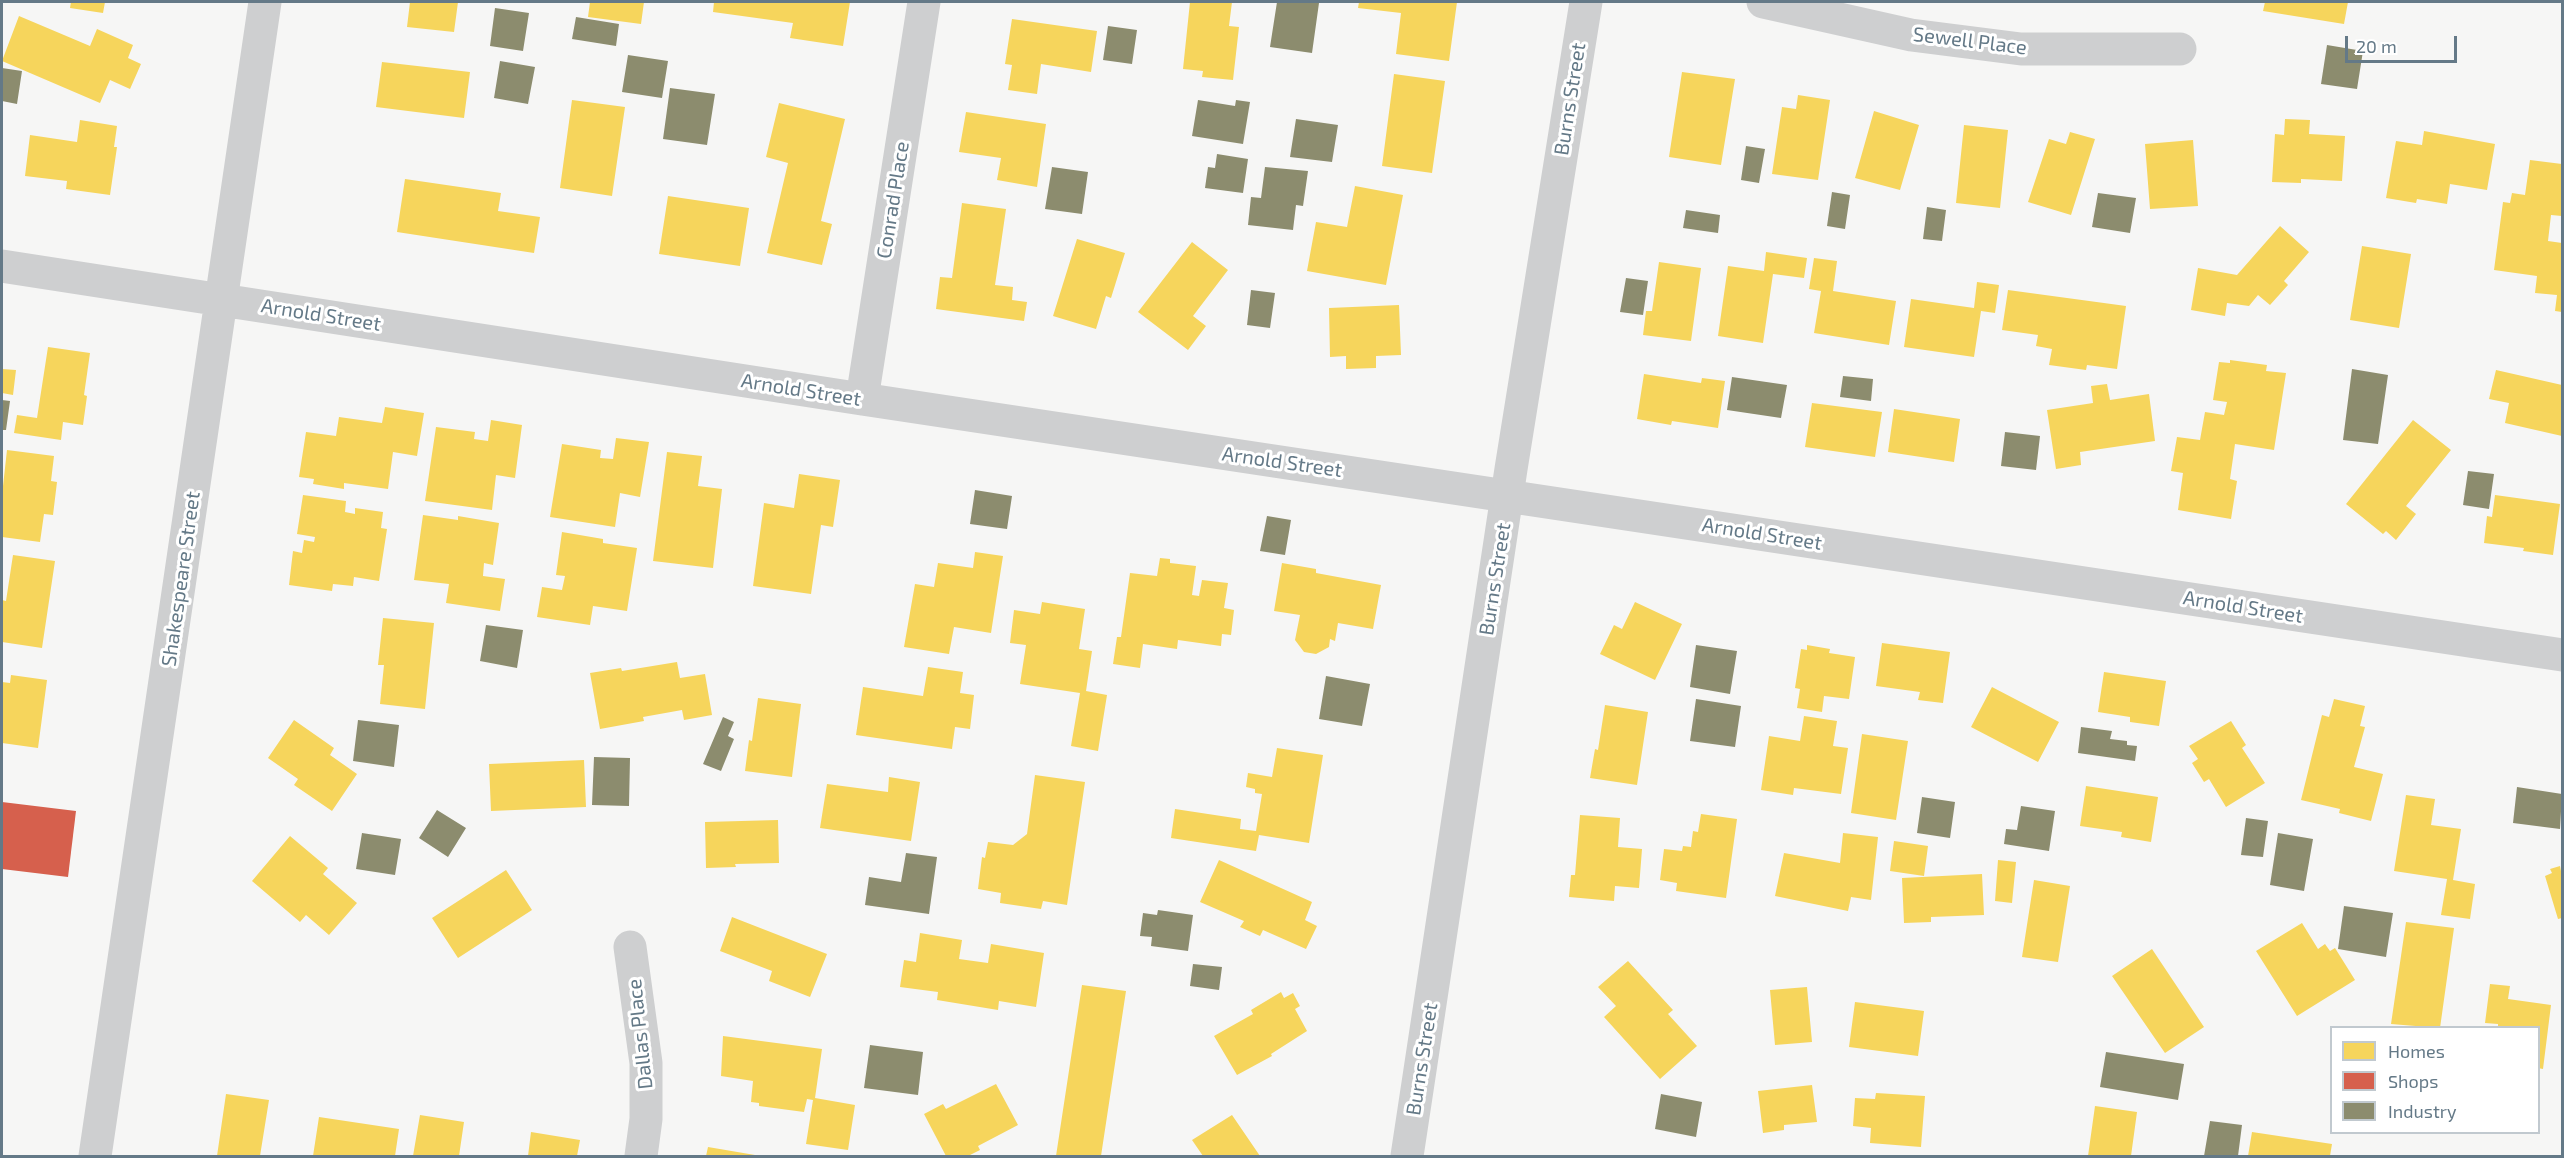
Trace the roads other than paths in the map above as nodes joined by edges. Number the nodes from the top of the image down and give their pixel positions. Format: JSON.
{"nodes":[{"id":1,"x":265,"y":2,"type":"edge"},
{"id":2,"x":924,"y":2,"type":"edge"},
{"id":3,"x":1586,"y":2,"type":"edge"},
{"id":4,"x":1763,"y":2,"type":"edge"},
{"id":5,"x":2180,"y":49,"type":"dead end"},
{"id":6,"x":2,"y":266,"type":"edge"},
{"id":7,"x":222,"y":299,"type":"junction"},
{"id":8,"x":862,"y":399,"type":"junction"},
{"id":9,"x":1508,"y":496,"type":"junction"},
{"id":10,"x":2562,"y":655,"type":"edge"},
{"id":11,"x":630,"y":948,"type":"dead end"},
{"id":12,"x":95,"y":1156,"type":"edge"},
{"id":13,"x":641,"y":1156,"type":"edge"},
{"id":14,"x":1407,"y":1156,"type":"edge"}],
"edges":[{"from":1,"to":7,"type":"street","name":"Shakespeare Street"},
{"from":2,"to":8,"type":"street","name":"Conrad Place"},
{"from":3,"to":9,"type":"street","name":"Burns Street"},
{"from":4,"to":5,"type":"street","name":"Sewell Place"},
{"from":6,"to":7,"type":"street","name":"Arnold Street"},
{"from":7,"to":8,"type":"street","name":"Arnold Street"},
{"from":7,"to":12,"type":"street","name":"Shakespeare Street"},
{"from":8,"to":9,"type":"street","name":"Arnold Street"},
{"from":9,"to":10,"type":"street","name":"Arnold Street"},
{"from":9,"to":14,"type":"street","name":"Burns Street"},
{"from":11,"to":13,"type":"street","name":"Dallas Place"}]}
